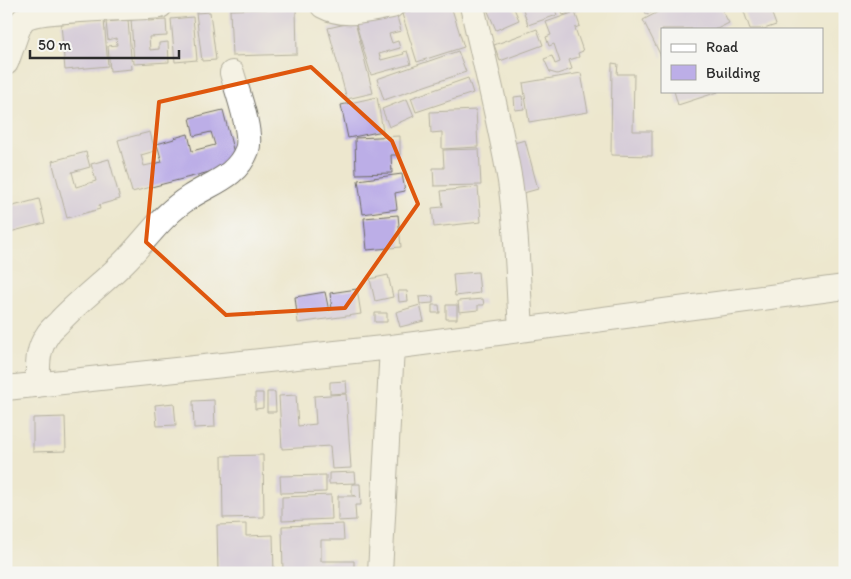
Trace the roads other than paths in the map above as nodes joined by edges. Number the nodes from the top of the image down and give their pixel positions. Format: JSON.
{"nodes":[{"id":1,"x":160,"y":6,"type":"edge"},
{"id":2,"x":323,"y":6,"type":"edge"},
{"id":3,"x":392,"y":6,"type":"edge"},
{"id":4,"x":472,"y":6,"type":"edge"},
{"id":5,"x":6,"y":63,"type":"edge"},
{"id":6,"x":232,"y":73,"type":"dead end"},
{"id":7,"x":845,"y":287,"type":"edge"},
{"id":8,"x":521,"y":330,"type":"junction"},
{"id":9,"x":392,"y":347,"type":"junction"},
{"id":10,"x":38,"y":385,"type":"junction"},
{"id":11,"x":6,"y":388,"type":"edge"},
{"id":12,"x":380,"y":573,"type":"edge"}],
"edges":[{"from":1,"to":5,"type":"street"},
{"from":2,"to":3,"type":"street"},
{"from":4,"to":8,"type":"street"},
{"from":6,"to":10,"type":"street"},
{"from":7,"to":8,"type":"street"},
{"from":8,"to":9,"type":"street"},
{"from":9,"to":10,"type":"street"},
{"from":9,"to":12,"type":"street"},
{"from":10,"to":11,"type":"street"}]}
